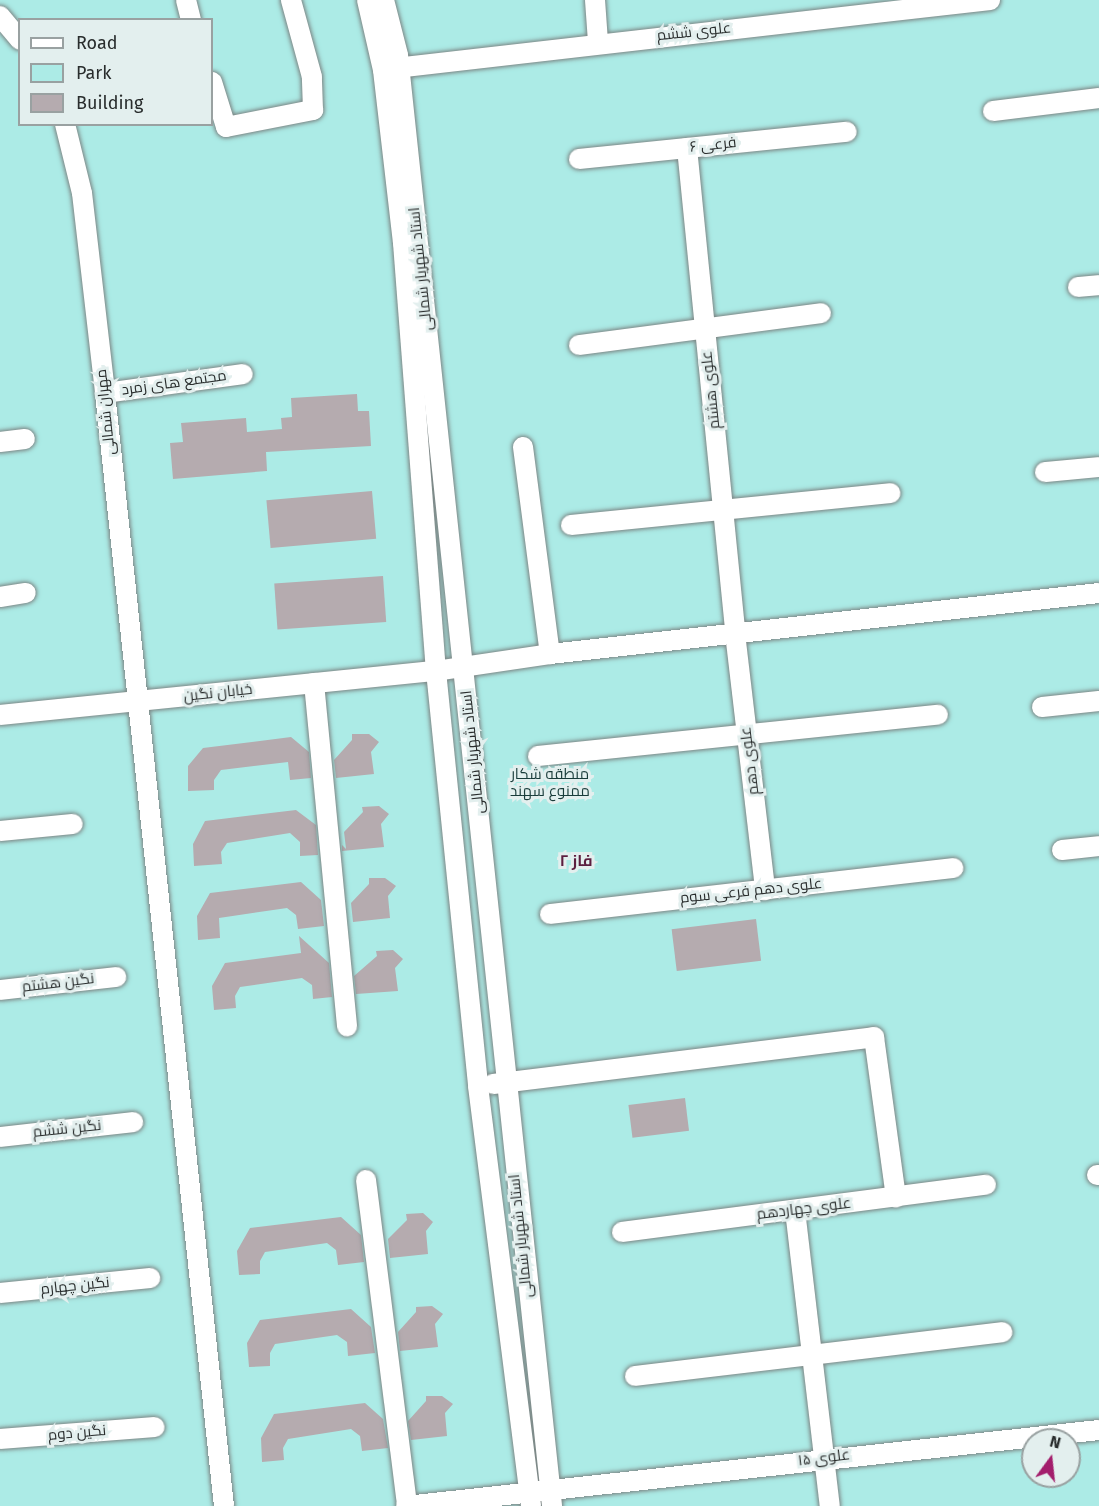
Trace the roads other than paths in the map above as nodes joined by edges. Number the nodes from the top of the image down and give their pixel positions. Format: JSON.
{"nodes":[{"id":1,"x":186,"y":0,"type":"edge"},
{"id":2,"x":291,"y":0,"type":"edge"},
{"id":3,"x":367,"y":0,"type":"edge"},
{"id":4,"x":384,"y":0,"type":"edge"},
{"id":5,"x":595,"y":0,"type":"edge"},
{"id":6,"x":990,"y":0,"type":"edge"},
{"id":7,"x":963,"y":1,"type":"edge"},
{"id":8,"x":0,"y":16,"type":"edge"},
{"id":9,"x":190,"y":18,"type":"edge"},
{"id":10,"x":18,"y":38,"type":"edge"},
{"id":11,"x":598,"y":42,"type":"junction"},
{"id":12,"x":391,"y":69,"type":"junction"},
{"id":13,"x":213,"y":85,"type":"edge"},
{"id":14,"x":1099,"y":98,"type":"edge"},
{"id":15,"x":993,"y":111,"type":"dead end"},
{"id":16,"x":65,"y":126,"type":"edge"},
{"id":17,"x":847,"y":132,"type":"dead end"},
{"id":18,"x":687,"y":148,"type":"junction"},
{"id":19,"x":579,"y":159,"type":"dead end"},
{"id":20,"x":1099,"y":285,"type":"edge"},
{"id":21,"x":1078,"y":287,"type":"dead end"},
{"id":22,"x":821,"y":313,"type":"dead end"},
{"id":23,"x":705,"y":330,"type":"junction"},
{"id":24,"x":579,"y":345,"type":"dead end"},
{"id":25,"x":243,"y":374,"type":"dead end"},
{"id":26,"x":105,"y":393,"type":"junction"},
{"id":27,"x":25,"y":439,"type":"dead end"},
{"id":28,"x":0,"y":442,"type":"edge"},
{"id":29,"x":523,"y":447,"type":"dead end"},
{"id":30,"x":1099,"y":467,"type":"edge"},
{"id":31,"x":1045,"y":472,"type":"dead end"},
{"id":32,"x":890,"y":493,"type":"dead end"},
{"id":33,"x":723,"y":511,"type":"junction"},
{"id":34,"x":571,"y":525,"type":"dead end"},
{"id":35,"x":1099,"y":593,"type":"edge"},
{"id":36,"x":26,"y":594,"type":"dead end"},
{"id":37,"x":0,"y":597,"type":"edge"},
{"id":38,"x":735,"y":633,"type":"junction"},
{"id":39,"x":550,"y":654,"type":"junction"},
{"id":40,"x":464,"y":666,"type":"junction"},
{"id":41,"x":436,"y":670,"type":"junction"},
{"id":42,"x":314,"y":683,"type":"junction"},
{"id":43,"x":136,"y":701,"type":"junction"},
{"id":44,"x":1099,"y":701,"type":"edge"},
{"id":45,"x":1041,"y":707,"type":"dead end"},
{"id":46,"x":0,"y":715,"type":"edge"},
{"id":47,"x":938,"y":715,"type":"dead end"},
{"id":48,"x":747,"y":736,"type":"junction"},
{"id":49,"x":538,"y":756,"type":"dead end"},
{"id":50,"x":73,"y":824,"type":"dead end"},
{"id":51,"x":0,"y":831,"type":"edge"},
{"id":52,"x":1099,"y":846,"type":"edge"},
{"id":53,"x":1062,"y":850,"type":"dead end"},
{"id":54,"x":953,"y":868,"type":"dead end"},
{"id":55,"x":765,"y":890,"type":"junction"},
{"id":56,"x":550,"y":914,"type":"dead end"},
{"id":57,"x":116,"y":976,"type":"dead end"},
{"id":58,"x":0,"y":990,"type":"edge"},
{"id":59,"x":347,"y":1026,"type":"dead end"},
{"id":60,"x":505,"y":1083,"type":"junction"},
{"id":61,"x":478,"y":1086,"type":"junction"},
{"id":62,"x":134,"y":1122,"type":"dead end"},
{"id":63,"x":0,"y":1137,"type":"edge"},
{"id":64,"x":366,"y":1180,"type":"dead end"},
{"id":65,"x":986,"y":1185,"type":"dead end"},
{"id":66,"x":896,"y":1197,"type":"junction"},
{"id":67,"x":795,"y":1210,"type":"junction"},
{"id":68,"x":622,"y":1232,"type":"dead end"},
{"id":69,"x":150,"y":1278,"type":"dead end"},
{"id":70,"x":0,"y":1293,"type":"edge"},
{"id":71,"x":1002,"y":1332,"type":"dead end"},
{"id":72,"x":812,"y":1354,"type":"junction"},
{"id":73,"x":635,"y":1376,"type":"dead end"},
{"id":74,"x":155,"y":1427,"type":"dead end"},
{"id":75,"x":1099,"y":1430,"type":"edge"},
{"id":76,"x":0,"y":1439,"type":"edge"},
{"id":77,"x":824,"y":1458,"type":"junction"},
{"id":78,"x":551,"y":1499,"type":"edge"},
{"id":79,"x":530,"y":1500,"type":"edge"},
{"id":80,"x":475,"y":1503,"type":"edge"},
{"id":81,"x":224,"y":1506,"type":"edge"},
{"id":82,"x":407,"y":1506,"type":"edge"},
{"id":83,"x":830,"y":1506,"type":"edge"}],
"edges":[{"from":1,"to":9,"type":"street"},
{"from":2,"to":13,"type":"street"},
{"from":3,"to":12,"type":"street","name":"استاد شهریار شمالی"},
{"from":4,"to":12,"type":"street","name":"استاد شهریار شمالی"},
{"from":5,"to":11,"type":"street"},
{"from":6,"to":7,"type":"street","name":"علوی ششم"},
{"from":7,"to":11,"type":"street","name":"علوی ششم"},
{"from":8,"to":10,"type":"street"},
{"from":11,"to":12,"type":"street","name":"علوی ششم"},
{"from":12,"to":40,"type":"street","name":"استاد شهریار شمالی"},
{"from":12,"to":41,"type":"street","name":"استاد شهریار شمالی"},
{"from":14,"to":15,"type":"street"},
{"from":16,"to":26,"type":"street","name":"مهران شمالی"},
{"from":17,"to":18,"type":"street","name":"فرعی ۶"},
{"from":18,"to":19,"type":"street","name":"فرعی ۶"},
{"from":18,"to":23,"type":"street","name":"علوی هشتم"},
{"from":20,"to":21,"type":"street"},
{"from":22,"to":23,"type":"street"},
{"from":23,"to":24,"type":"street"},
{"from":23,"to":33,"type":"street","name":"علوی هشتم"},
{"from":25,"to":26,"type":"street","name":"مجتمع های زمرد"},
{"from":26,"to":43,"type":"street","name":"مهران شمالی"},
{"from":27,"to":28,"type":"street"},
{"from":29,"to":39,"type":"street"},
{"from":30,"to":31,"type":"street"},
{"from":32,"to":33,"type":"street"},
{"from":33,"to":34,"type":"street"},
{"from":33,"to":38,"type":"street","name":"علوی هشتم"},
{"from":35,"to":38,"type":"street","name":"خیابان نگین"},
{"from":36,"to":37,"type":"street"},
{"from":38,"to":39,"type":"street","name":"خیابان نگین"},
{"from":38,"to":48,"type":"street","name":"علوی دهم"},
{"from":39,"to":40,"type":"street","name":"خیابان نگین"},
{"from":40,"to":41,"type":"street","name":"خیابان نگین"},
{"from":40,"to":60,"type":"street","name":"استاد شهریار شمالی"},
{"from":41,"to":42,"type":"street","name":"خیابان نگین"},
{"from":41,"to":61,"type":"street","name":"استاد شهریار شمالی"},
{"from":42,"to":43,"type":"street","name":"خیابان نگین"},
{"from":42,"to":59,"type":"street"},
{"from":43,"to":46,"type":"street","name":"خیابان نگین"},
{"from":43,"to":81,"type":"street","name":"مهران شمالی"},
{"from":44,"to":45,"type":"street"},
{"from":47,"to":48,"type":"street"},
{"from":48,"to":49,"type":"street"},
{"from":48,"to":55,"type":"street","name":"علوی دهم"},
{"from":50,"to":51,"type":"street"},
{"from":52,"to":53,"type":"street"},
{"from":54,"to":55,"type":"street","name":"علوی دهم فرعی سوم"},
{"from":55,"to":56,"type":"street","name":"علوی دهم فرعی سوم"},
{"from":57,"to":58,"type":"street","name":"نگین هشتم"},
{"from":60,"to":61,"type":"street"},
{"from":60,"to":66,"type":"street"},
{"from":60,"to":78,"type":"street","name":"استاد شهریار شمالی"},
{"from":61,"to":79,"type":"street","name":"استاد شهریار شمالی"},
{"from":62,"to":63,"type":"street","name":"نگین ششم"},
{"from":64,"to":82,"type":"street"},
{"from":65,"to":66,"type":"street","name":"علوی چهاردهم"},
{"from":66,"to":67,"type":"street","name":"علوی چهاردهم"},
{"from":67,"to":68,"type":"street","name":"علوی چهاردهم"},
{"from":67,"to":72,"type":"street"},
{"from":69,"to":70,"type":"street","name":"نگین چهارم"},
{"from":71,"to":72,"type":"street"},
{"from":72,"to":73,"type":"street"},
{"from":72,"to":77,"type":"street"},
{"from":74,"to":76,"type":"street","name":"نگین دوم"},
{"from":75,"to":77,"type":"street","name":"علوی ۱۵"},
{"from":77,"to":78,"type":"street","name":"علوی ۱۵"},
{"from":77,"to":83,"type":"street"},
{"from":78,"to":79,"type":"street","name":"علوی ۱۵"},
{"from":79,"to":80,"type":"street","name":"علوی ۱۵"},
{"from":80,"to":82,"type":"street","name":"علوی ۱۵"}]}
